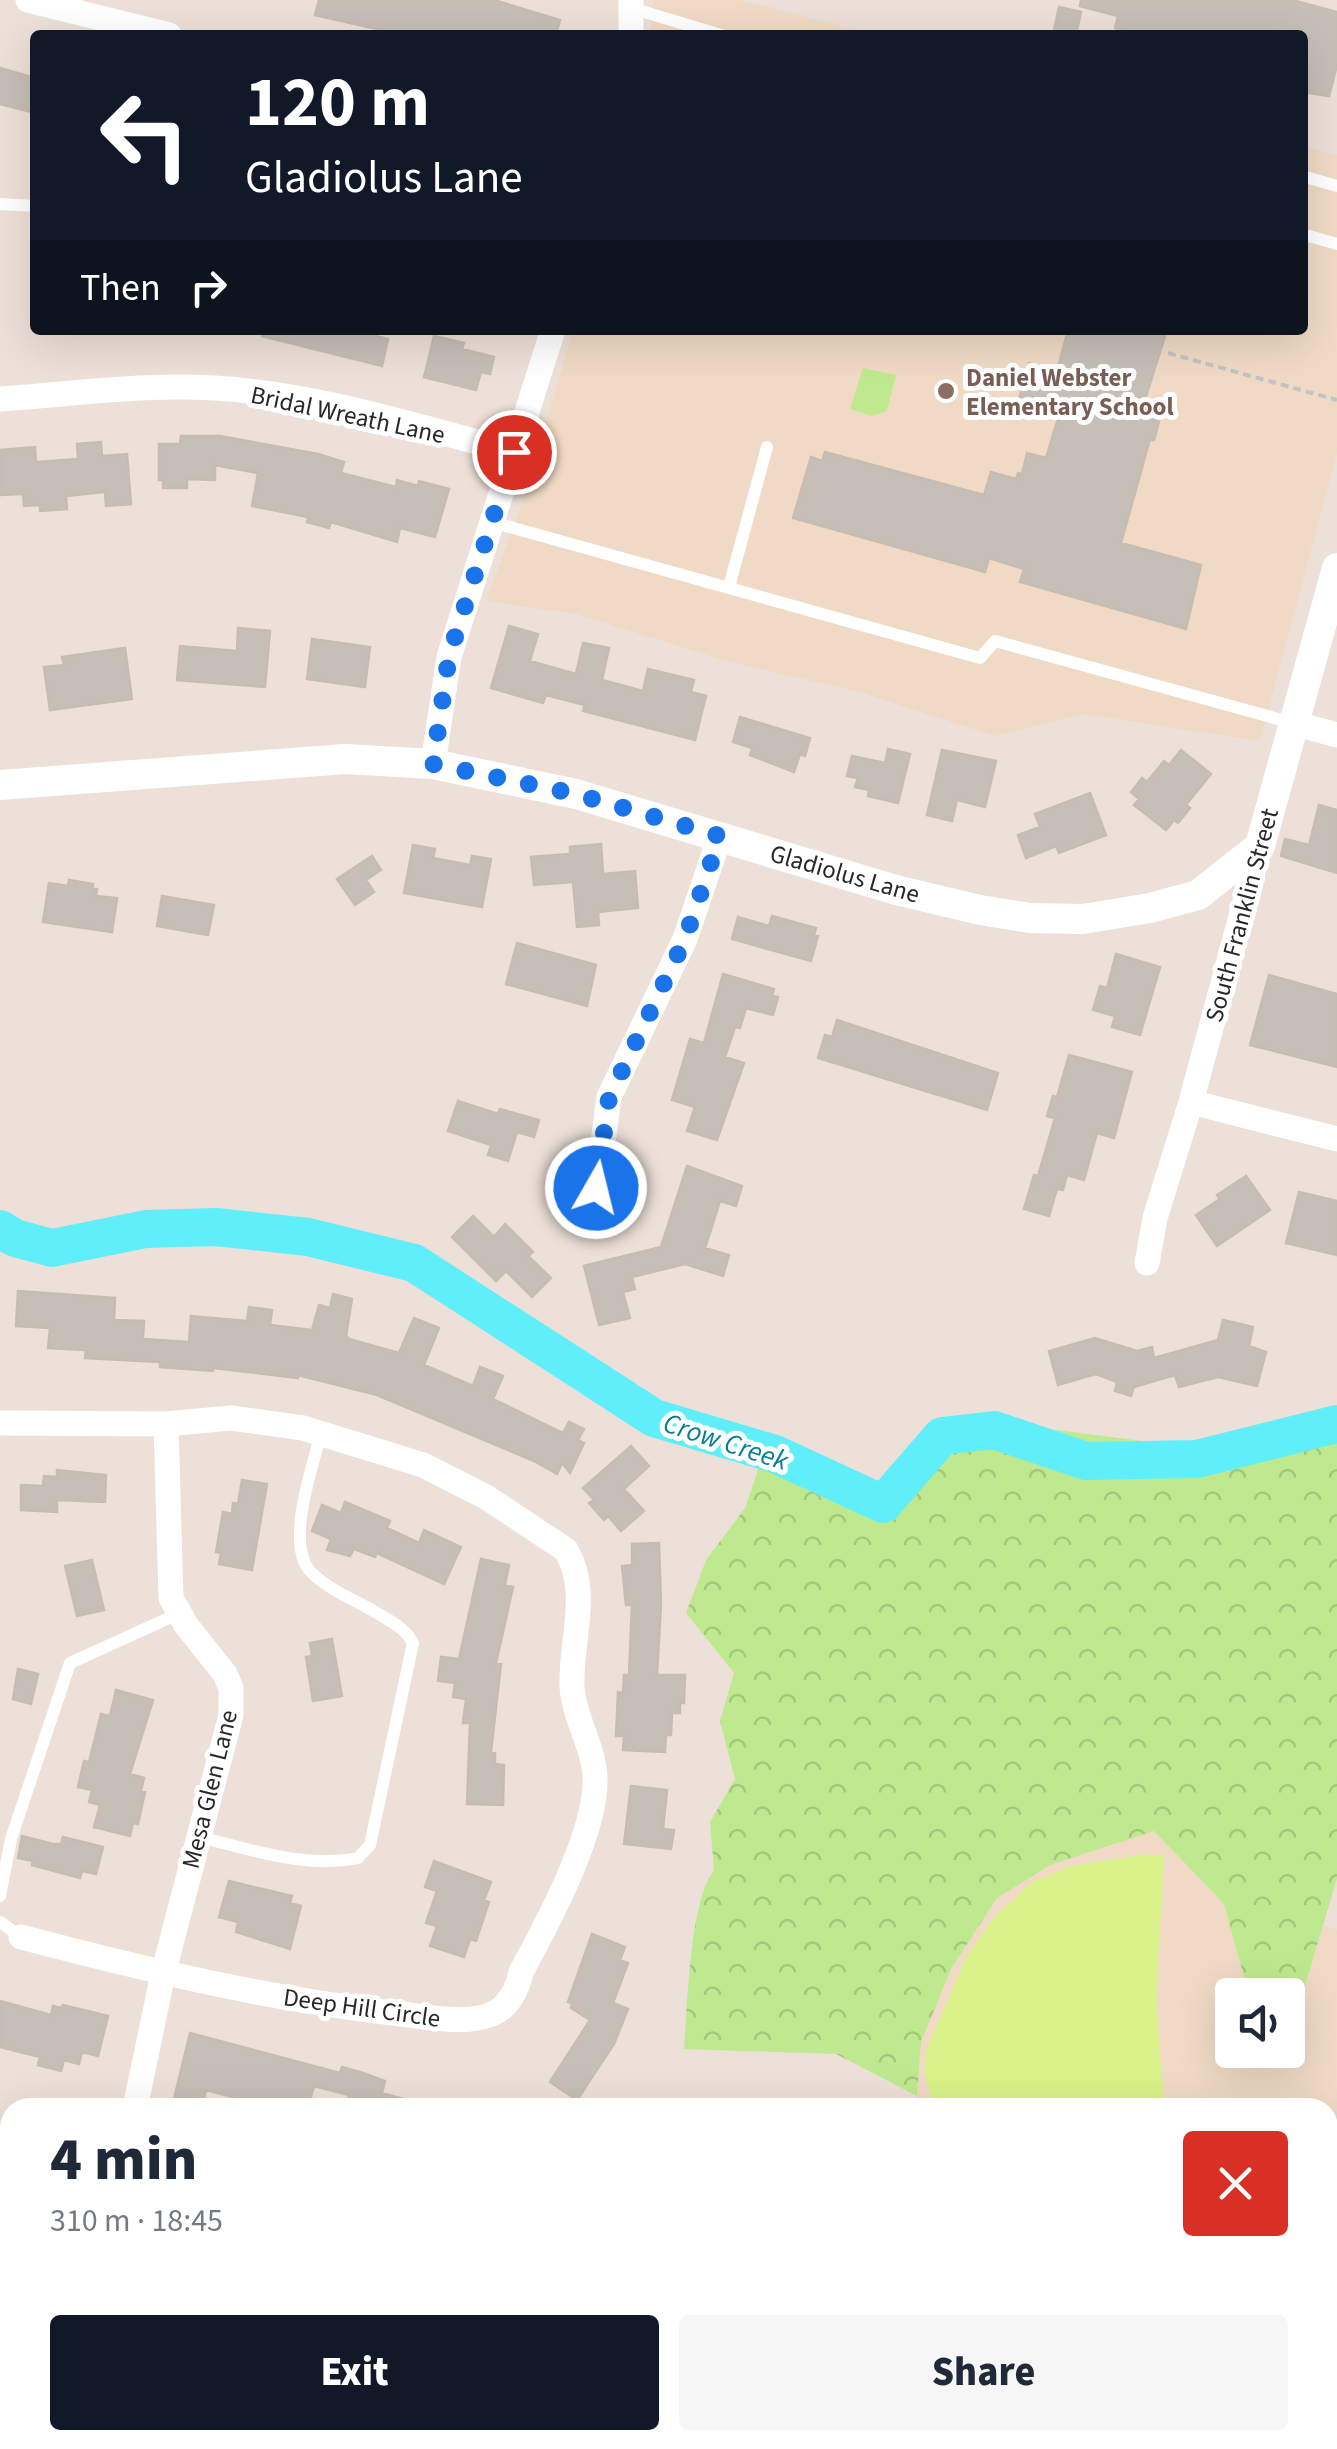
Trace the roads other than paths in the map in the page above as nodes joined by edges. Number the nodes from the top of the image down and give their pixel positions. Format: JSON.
{"nodes":[{"id":1,"x":28,"y":0,"type":"edge"},
{"id":2,"x":631,"y":4,"type":"edge"},
{"id":3,"x":149,"y":30,"type":"edge"},
{"id":4,"x":631,"y":30,"type":"edge"},
{"id":5,"x":706,"y":30,"type":"edge"},
{"id":6,"x":1308,"y":178,"type":"edge"},
{"id":7,"x":1337,"y":186,"type":"edge"},
{"id":8,"x":0,"y":204,"type":"edge"},
{"id":9,"x":30,"y":206,"type":"edge"},
{"id":10,"x":1308,"y":236,"type":"edge"},
{"id":11,"x":1337,"y":244,"type":"edge"},
{"id":12,"x":551,"y":335,"type":"edge"},
{"id":13,"x":0,"y":400,"type":"edge"},
{"id":14,"x":767,"y":448,"type":"dead end"},
{"id":15,"x":514,"y":452,"type":"junction"},
{"id":16,"x":491,"y":522,"type":"junction"},
{"id":17,"x":1337,"y":568,"type":"edge"},
{"id":18,"x":729,"y":588,"type":"junction"},
{"id":19,"x":1293,"y":724,"type":"junction"},
{"id":20,"x":1337,"y":736,"type":"edge"},
{"id":21,"x":433,"y":764,"type":"junction"},
{"id":22,"x":0,"y":784,"type":"edge"},
{"id":23,"x":720,"y":836,"type":"junction"},
{"id":24,"x":1260,"y":846,"type":"junction"},
{"id":25,"x":1191,"y":1102,"type":"junction"},
{"id":26,"x":1337,"y":1139,"type":"edge"},
{"id":27,"x":596,"y":1188,"type":"dead end"},
{"id":28,"x":1147,"y":1262,"type":"dead end"},
{"id":29,"x":3,"y":1423,"type":"dead end"},
{"id":30,"x":166,"y":1424,"type":"junction"},
{"id":31,"x":321,"y":1433,"type":"junction"},
{"id":32,"x":180,"y":1613,"type":"junction"},
{"id":33,"x":199,"y":1837,"type":"junction"},
{"id":34,"x":0,"y":1896,"type":"edge"},
{"id":35,"x":11,"y":1930,"type":"edge"},
{"id":36,"x":163,"y":1974,"type":"junction"},
{"id":37,"x":137,"y":2098,"type":"edge"}],
"edges":[{"from":1,"to":3,"type":"street"},
{"from":2,"to":4,"type":"street"},
{"from":2,"to":5,"type":"lane"},
{"from":6,"to":7,"type":"lane"},
{"from":8,"to":9,"type":"lane"},
{"from":10,"to":11,"type":"lane"},
{"from":12,"to":15,"type":"street"},
{"from":13,"to":15,"type":"street","name":"Bridal Wreath Lane"},
{"from":14,"to":18,"type":"lane"},
{"from":15,"to":16,"type":"street"},
{"from":16,"to":18,"type":"lane"},
{"from":16,"to":21,"type":"street"},
{"from":17,"to":19,"type":"street","name":"South Franklin Street"},
{"from":18,"to":19,"type":"lane"},
{"from":19,"to":20,"type":"street"},
{"from":19,"to":24,"type":"street","name":"South Franklin Street"},
{"from":21,"to":22,"type":"street","name":"Gladiolus Lane"},
{"from":21,"to":23,"type":"street","name":"Gladiolus Lane"},
{"from":23,"to":24,"type":"street","name":"Gladiolus Lane"},
{"from":23,"to":27,"type":"street"},
{"from":24,"to":25,"type":"street","name":"South Franklin Street"},
{"from":25,"to":26,"type":"street"},
{"from":25,"to":28,"type":"street","name":"South Franklin Street"},
{"from":29,"to":30,"type":"street","name":"Deep Hill Circle"},
{"from":30,"to":31,"type":"street","name":"Deep Hill Circle"},
{"from":30,"to":32,"type":"street","name":"Mesa Glen Lane"},
{"from":31,"to":33,"type":"lane"},
{"from":31,"to":36,"type":"street","name":"Deep Hill Circle"},
{"from":32,"to":33,"type":"street","name":"Mesa Glen Lane"},
{"from":32,"to":34,"type":"lane"},
{"from":33,"to":36,"type":"street","name":"Mesa Glen Lane"},
{"from":35,"to":36,"type":"street","name":"Deep Hill Circle"},
{"from":36,"to":37,"type":"street","name":"Mesa Glen Lane"}]}
